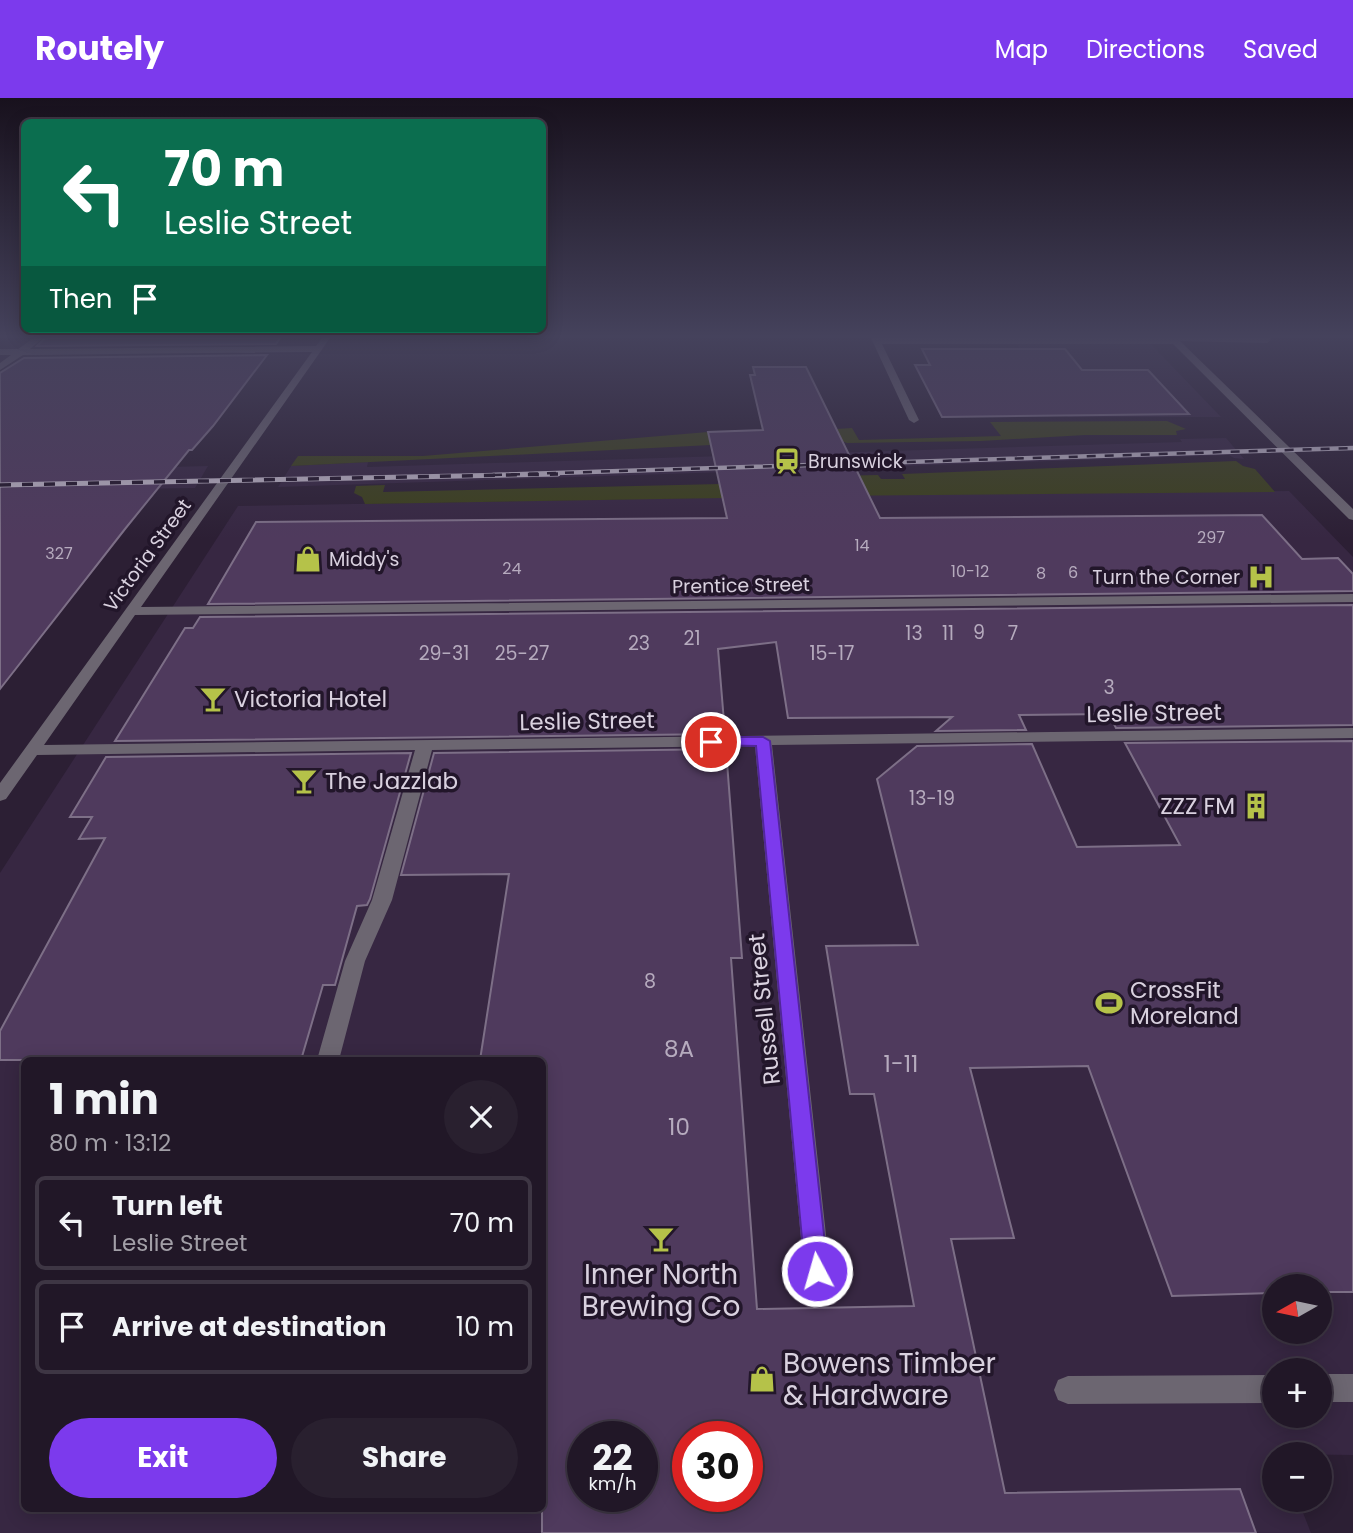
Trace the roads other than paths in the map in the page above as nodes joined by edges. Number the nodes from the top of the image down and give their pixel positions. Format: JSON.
{"nodes":[{"id":1,"x":278,"y":405,"type":"edge"},
{"id":2,"x":908,"y":405,"type":"edge"},
{"id":3,"x":1240,"y":405,"type":"edge"},
{"id":4,"x":915,"y":420,"type":"dead end"},
{"id":5,"x":1353,"y":516,"type":"edge"},
{"id":6,"x":1353,"y":598,"type":"edge"},
{"id":7,"x":130,"y":611,"type":"junction"},
{"id":8,"x":1353,"y":733,"type":"edge"},
{"id":9,"x":763,"y":741,"type":"junction"},
{"id":10,"x":425,"y":746,"type":"junction"},
{"id":11,"x":32,"y":750,"type":"junction"},
{"id":12,"x":0,"y":795,"type":"edge"},
{"id":13,"x":329,"y":1057,"type":"edge"},
{"id":14,"x":817,"y":1271,"type":"dead end"},
{"id":15,"x":1262,"y":1388,"type":"edge"},
{"id":16,"x":1332,"y":1388,"type":"edge"},
{"id":17,"x":1353,"y":1388,"type":"edge"},
{"id":18,"x":1068,"y":1390,"type":"dead end"}],
"edges":[{"from":1,"to":7,"type":"street","name":"Victoria Street"},
{"from":2,"to":4,"type":"street"},
{"from":3,"to":5,"type":"street"},
{"from":6,"to":7,"type":"street","name":"Prentice Street"},
{"from":7,"to":11,"type":"street","name":"Victoria Street"},
{"from":8,"to":9,"type":"street","name":"Leslie Street"},
{"from":9,"to":10,"type":"street","name":"Leslie Street"},
{"from":9,"to":14,"type":"street","name":"Russell Street"},
{"from":10,"to":11,"type":"street","name":"Leslie Street"},
{"from":10,"to":13,"type":"street"},
{"from":11,"to":12,"type":"street","name":"Victoria Street"},
{"from":15,"to":18,"type":"street"},
{"from":16,"to":17,"type":"street"}]}
